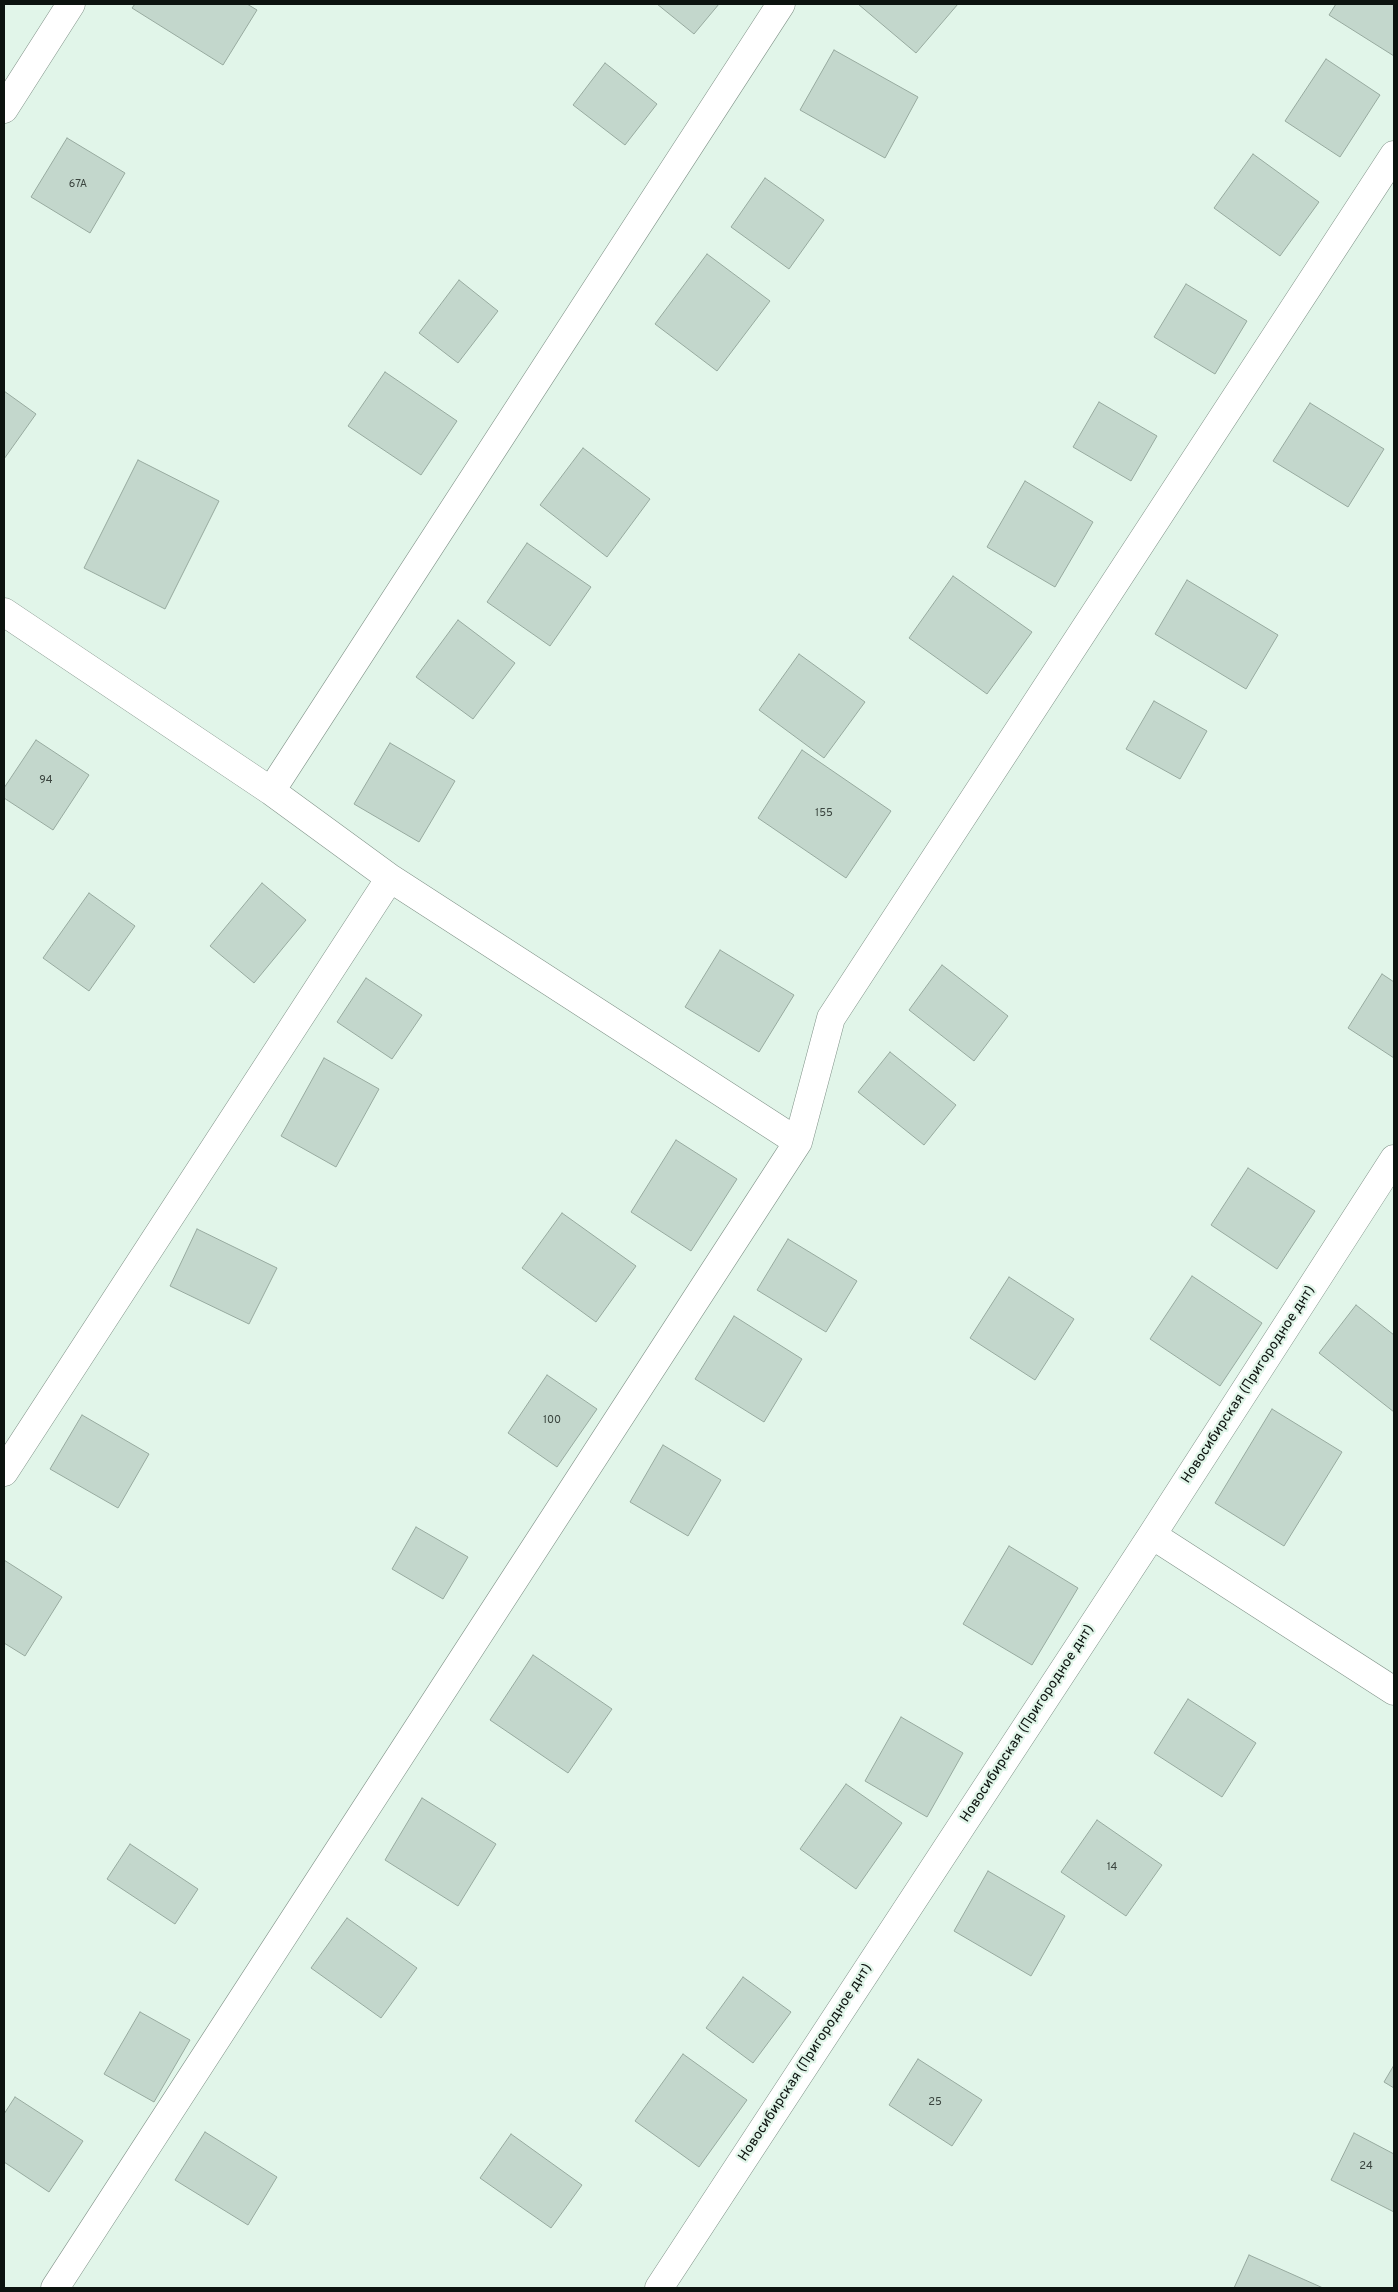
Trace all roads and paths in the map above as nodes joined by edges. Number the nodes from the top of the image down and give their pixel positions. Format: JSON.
{"nodes":[{"id":1,"x":71,"y":4,"type":"edge"},
{"id":2,"x":781,"y":4,"type":"edge"},
{"id":3,"x":4,"y":109,"type":"edge"},
{"id":4,"x":1394,"y":156,"type":"edge"},
{"id":5,"x":4,"y":612,"type":"edge"},
{"id":6,"x":271,"y":791,"type":"junction"},
{"id":7,"x":390,"y":878,"type":"junction"},
{"id":8,"x":798,"y":1142,"type":"junction"},
{"id":9,"x":1394,"y":1159,"type":"edge"},
{"id":10,"x":4,"y":1472,"type":"edge"},
{"id":11,"x":1152,"y":1535,"type":"junction"},
{"id":12,"x":1394,"y":1691,"type":"edge"},
{"id":13,"x":55,"y":2288,"type":"edge"},
{"id":14,"x":659,"y":2288,"type":"edge"}],
"edges":[{"from":1,"to":3,"type":"street"},
{"from":2,"to":6,"type":"street"},
{"from":4,"to":8,"type":"street"},
{"from":5,"to":6,"type":"street"},
{"from":6,"to":7,"type":"street"},
{"from":7,"to":8,"type":"street"},
{"from":7,"to":10,"type":"street"},
{"from":8,"to":13,"type":"street"},
{"from":9,"to":11,"type":"street","name":"Новосибирская (Пригородное днт)"},
{"from":11,"to":12,"type":"street"},
{"from":11,"to":14,"type":"street","name":"Новосибирская (Пригородное днт)"}]}
